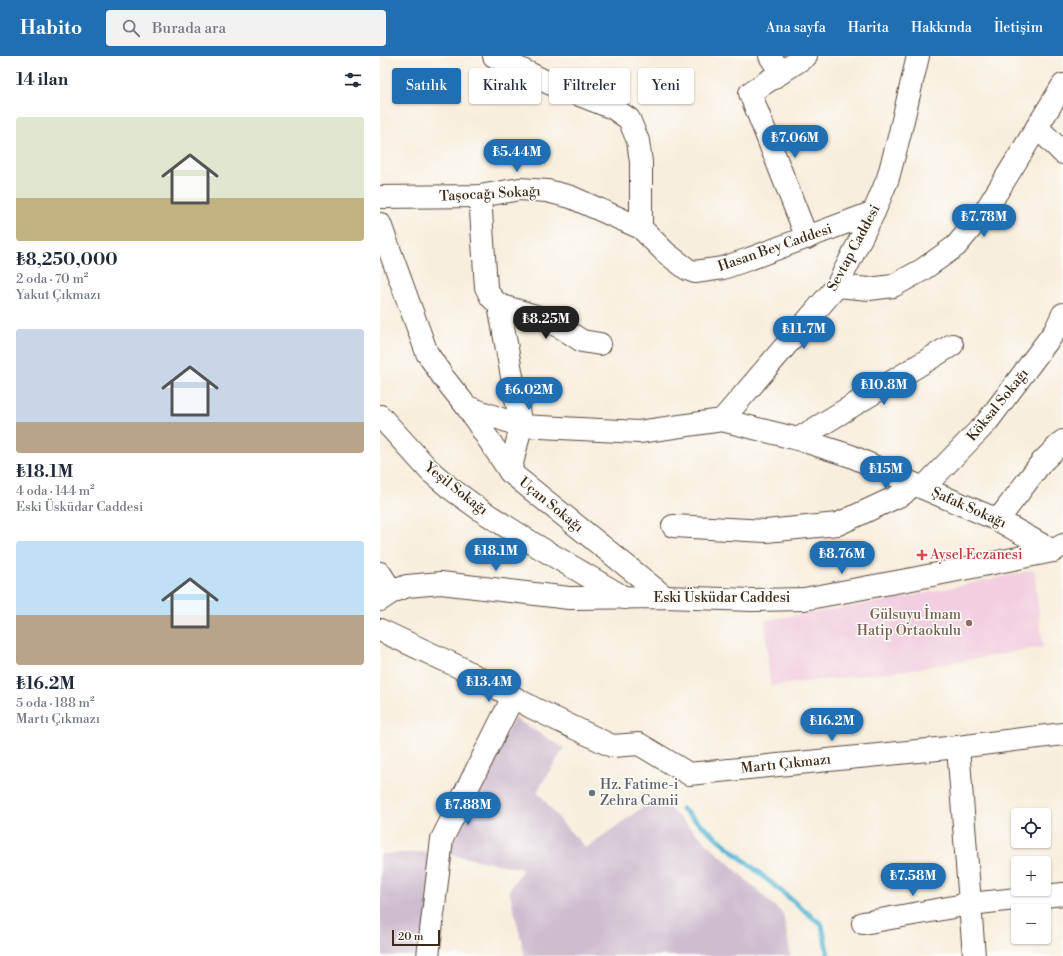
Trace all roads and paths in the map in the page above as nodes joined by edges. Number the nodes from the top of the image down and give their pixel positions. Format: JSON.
{"nodes":[{"id":1,"x":494,"y":56,"type":"edge"},
{"id":2,"x":806,"y":56,"type":"edge"},
{"id":3,"x":919,"y":57,"type":"edge"},
{"id":4,"x":776,"y":65,"type":"edge"},
{"id":5,"x":1063,"y":85,"type":"edge"},
{"id":6,"x":1037,"y":127,"type":"junction"},
{"id":7,"x":1063,"y":153,"type":"edge"},
{"id":8,"x":480,"y":196,"type":"junction"},
{"id":9,"x":380,"y":198,"type":"edge"},
{"id":10,"x":874,"y":212,"type":"junction"},
{"id":11,"x":380,"y":224,"type":"edge"},
{"id":12,"x":641,"y":228,"type":"junction"},
{"id":13,"x":807,"y":238,"type":"junction"},
{"id":14,"x":837,"y":286,"type":"junction"},
{"id":15,"x":499,"y":305,"type":"junction"},
{"id":16,"x":1063,"y":314,"type":"edge"},
{"id":17,"x":600,"y":344,"type":"dead end"},
{"id":18,"x":952,"y":345,"type":"dead end"},
{"id":19,"x":467,"y":407,"type":"junction"},
{"id":20,"x":380,"y":416,"type":"edge"},
{"id":21,"x":722,"y":420,"type":"junction"},
{"id":22,"x":522,"y":426,"type":"junction"},
{"id":23,"x":798,"y":439,"type":"junction"},
{"id":24,"x":1063,"y":440,"type":"edge"},
{"id":25,"x":510,"y":472,"type":"junction"},
{"id":26,"x":918,"y":486,"type":"junction"},
{"id":27,"x":998,"y":520,"type":"junction"},
{"id":28,"x":673,"y":526,"type":"dead end"},
{"id":29,"x":1058,"y":548,"type":"edge"},
{"id":30,"x":380,"y":573,"type":"edge"},
{"id":31,"x":386,"y":596,"type":"edge"},
{"id":32,"x":665,"y":597,"type":"junction"},
{"id":33,"x":625,"y":598,"type":"junction"},
{"id":34,"x":380,"y":630,"type":"edge"},
{"id":35,"x":513,"y":697,"type":"junction"},
{"id":36,"x":1063,"y":734,"type":"edge"},
{"id":37,"x":958,"y":746,"type":"junction"},
{"id":38,"x":1063,"y":894,"type":"edge"},
{"id":39,"x":970,"y":904,"type":"junction"},
{"id":40,"x":863,"y":923,"type":"dead end"},
{"id":41,"x":428,"y":956,"type":"edge"},
{"id":42,"x":974,"y":956,"type":"edge"}],
"edges":[{"from":1,"to":12,"type":"street"},
{"from":2,"to":4,"type":"street"},
{"from":3,"to":10,"type":"street","name":"Sevtap Caddesi"},
{"from":4,"to":13,"type":"street"},
{"from":5,"to":6,"type":"street"},
{"from":6,"to":7,"type":"street"},
{"from":6,"to":14,"type":"street"},
{"from":8,"to":9,"type":"street","name":"Taşocağı Sokağı"},
{"from":8,"to":12,"type":"street","name":"Taşocağı Sokağı"},
{"from":8,"to":15,"type":"street"},
{"from":10,"to":13,"type":"street","name":"Hasan Bey Caddesi"},
{"from":10,"to":14,"type":"street","name":"Sevtap Caddesi"},
{"from":11,"to":19,"type":"street"},
{"from":12,"to":13,"type":"street","name":"Hasan Bey Caddesi"},
{"from":14,"to":21,"type":"street","name":"Sevtap Caddesi"},
{"from":15,"to":17,"type":"street"},
{"from":15,"to":22,"type":"street"},
{"from":16,"to":26,"type":"street","name":"Köksal Sokağı"},
{"from":18,"to":23,"type":"street"},
{"from":19,"to":22,"type":"street"},
{"from":19,"to":25,"type":"street"},
{"from":20,"to":33,"type":"street","name":"Yeşil Sokağı"},
{"from":21,"to":22,"type":"street"},
{"from":21,"to":23,"type":"street","name":"Şafak Sokağı"},
{"from":22,"to":25,"type":"street","name":"Uçan Sokağı"},
{"from":23,"to":26,"type":"street","name":"Şafak Sokağı"},
{"from":24,"to":27,"type":"street"},
{"from":25,"to":32,"type":"street","name":"Uçan Sokağı"},
{"from":26,"to":27,"type":"street","name":"Şafak Sokağı"},
{"from":26,"to":28,"type":"street","name":"Köksal Sokağı"},
{"from":27,"to":29,"type":"street","name":"Şafak Sokağı"},
{"from":29,"to":32,"type":"street","name":"Eski Üsküdar Caddesi"},
{"from":30,"to":31,"type":"street"},
{"from":31,"to":33,"type":"street","name":"Eski Üsküdar Caddesi"},
{"from":32,"to":33,"type":"street","name":"Eski Üsküdar Caddesi"},
{"from":34,"to":35,"type":"street"},
{"from":35,"to":37,"type":"street","name":"Martı Çıkmazı"},
{"from":35,"to":41,"type":"street"},
{"from":36,"to":37,"type":"street","name":"Martı Çıkmazı"},
{"from":37,"to":39,"type":"street"},
{"from":38,"to":39,"type":"street"},
{"from":39,"to":40,"type":"street"},
{"from":39,"to":42,"type":"street"}]}
